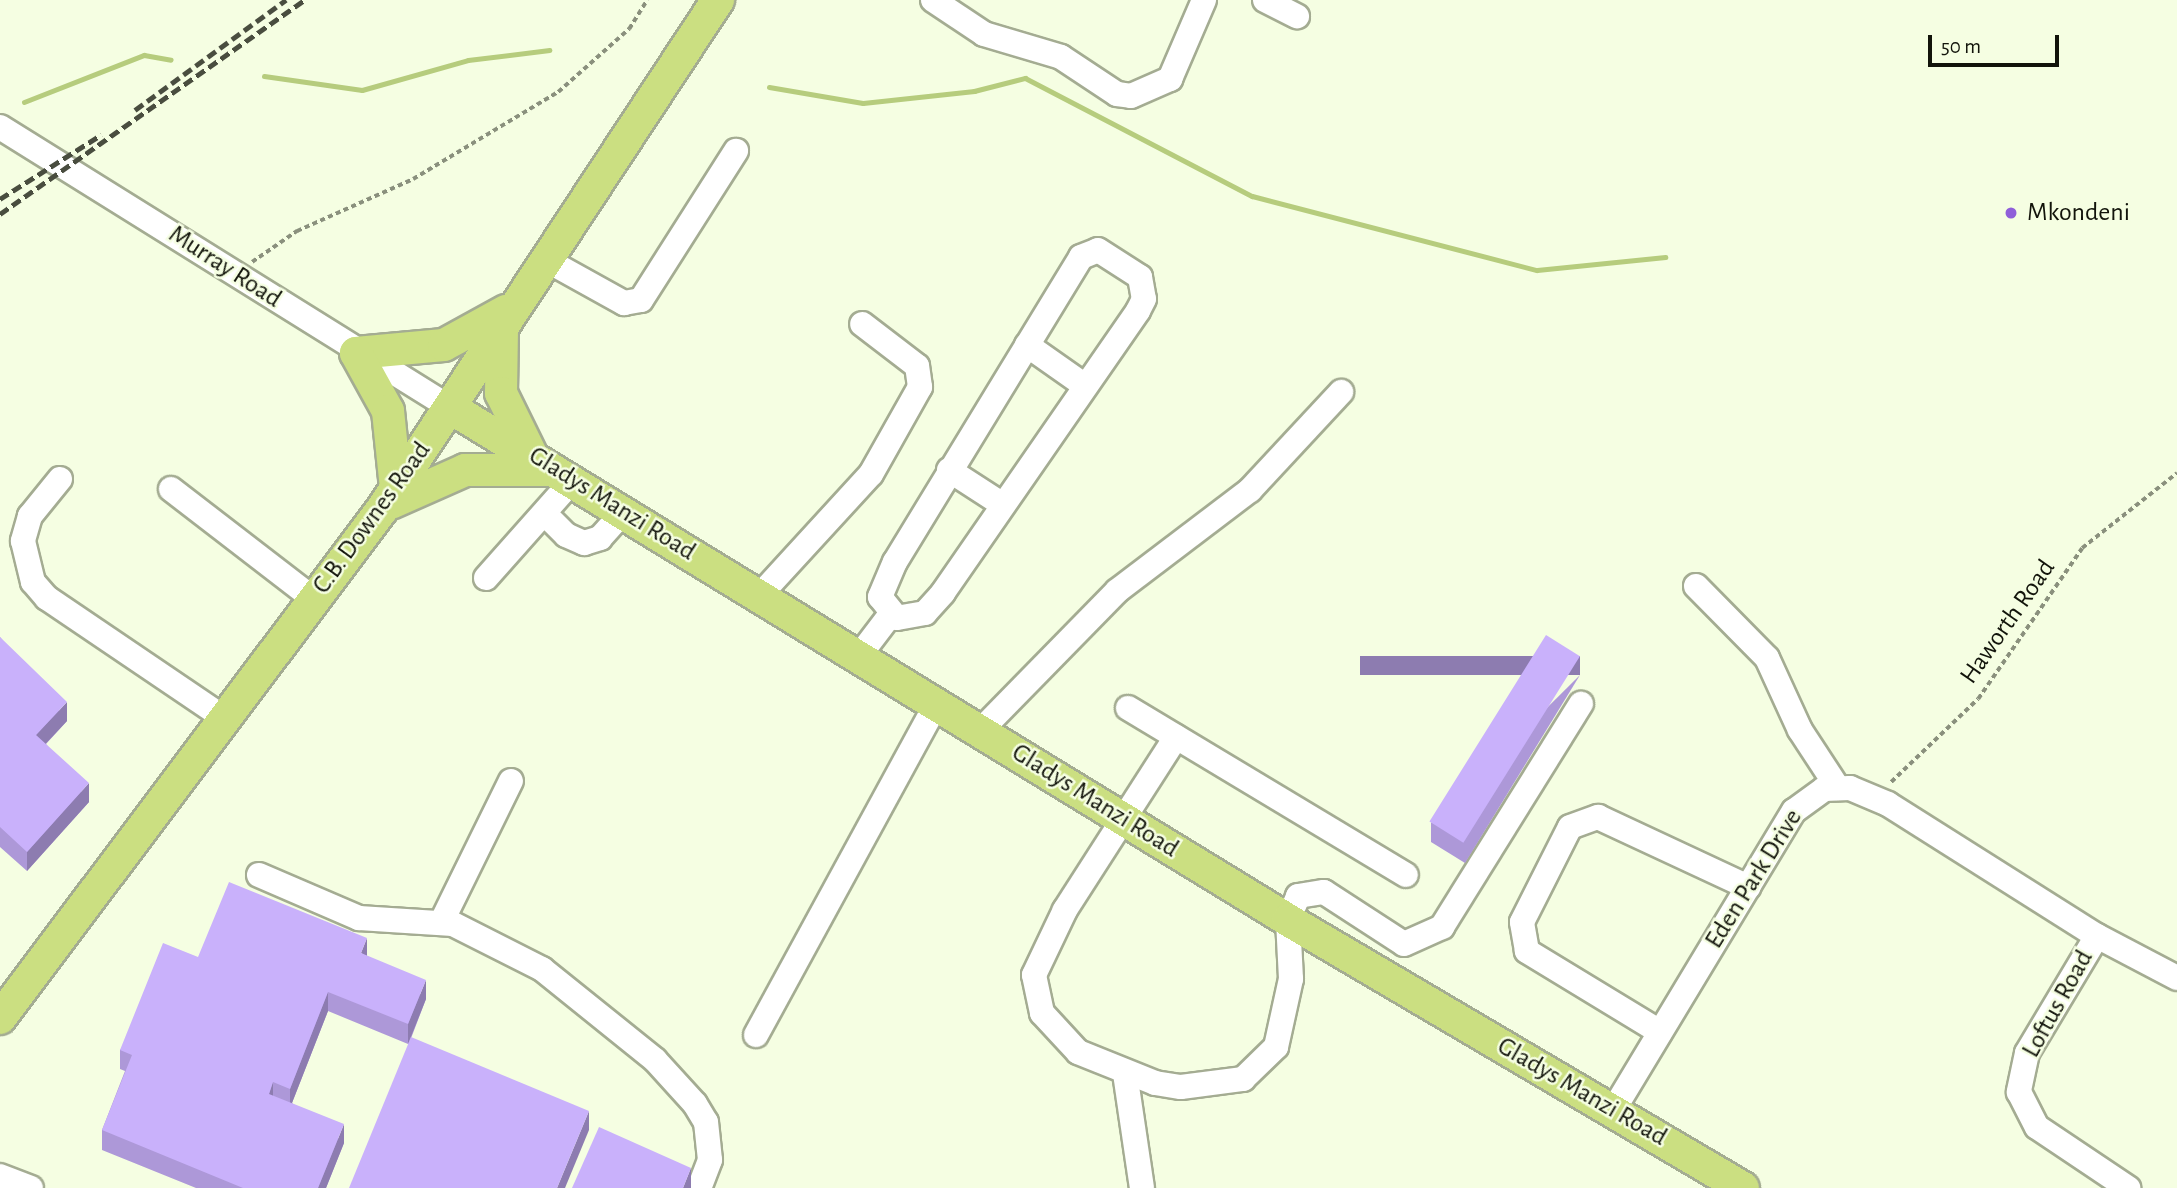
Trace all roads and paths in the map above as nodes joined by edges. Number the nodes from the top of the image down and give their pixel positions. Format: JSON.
{"nodes":[{"id":1,"x":647,"y":0,"type":"edge"},
{"id":2,"x":719,"y":0,"type":"edge"},
{"id":3,"x":933,"y":0,"type":"edge"},
{"id":4,"x":1204,"y":0,"type":"edge"},
{"id":5,"x":1265,"y":0,"type":"edge"},
{"id":6,"x":1297,"y":16,"type":"dead end"},
{"id":7,"x":0,"y":127,"type":"edge"},
{"id":8,"x":736,"y":151,"type":"dead end"},
{"id":9,"x":550,"y":262,"type":"junction"},
{"id":10,"x":236,"y":273,"type":"junction"},
{"id":11,"x":521,"y":300,"type":"junction"},
{"id":12,"x":862,"y":324,"type":"dead end"},
{"id":13,"x":502,"y":327,"type":"junction"},
{"id":14,"x":1027,"y":345,"type":"junction"},
{"id":15,"x":356,"y":354,"type":"junction"},
{"id":16,"x":1084,"y":385,"type":"junction"},
{"id":17,"x":1342,"y":392,"type":"dead end"},
{"id":18,"x":450,"y":408,"type":"junction"},
{"id":19,"x":532,"y":454,"type":"junction"},
{"id":20,"x":949,"y":470,"type":"junction"},
{"id":21,"x":2177,"y":473,"type":"edge"},
{"id":22,"x":567,"y":475,"type":"junction"},
{"id":23,"x":60,"y":479,"type":"dead end"},
{"id":24,"x":171,"y":489,"type":"dead end"},
{"id":25,"x":390,"y":498,"type":"junction"},
{"id":26,"x":1003,"y":505,"type":"junction"},
{"id":27,"x":624,"y":511,"type":"junction"},
{"id":28,"x":546,"y":515,"type":"junction"},
{"id":29,"x":485,"y":578,"type":"dead end"},
{"id":30,"x":1696,"y":586,"type":"dead end"},
{"id":31,"x":760,"y":595,"type":"junction"},
{"id":32,"x":314,"y":599,"type":"junction"},
{"id":33,"x":891,"y":614,"type":"junction"},
{"id":34,"x":859,"y":656,"type":"junction"},
{"id":35,"x":937,"y":703,"type":"junction"},
{"id":36,"x":1581,"y":704,"type":"dead end"},
{"id":37,"x":1128,"y":708,"type":"dead end"},
{"id":38,"x":219,"y":729,"type":"junction"},
{"id":39,"x":981,"y":730,"type":"junction"},
{"id":40,"x":1176,"y":737,"type":"junction"},
{"id":41,"x":511,"y":781,"type":"dead end"},
{"id":42,"x":1838,"y":788,"type":"junction"},
{"id":43,"x":1872,"y":796,"type":"junction"},
{"id":44,"x":1121,"y":817,"type":"junction"},
{"id":45,"x":259,"y":875,"type":"dead end"},
{"id":46,"x":1406,"y":875,"type":"dead end"},
{"id":47,"x":1748,"y":887,"type":"junction"},
{"id":48,"x":1288,"y":920,"type":"junction"},
{"id":49,"x":442,"y":921,"type":"junction"},
{"id":50,"x":2096,"y":936,"type":"junction"},
{"id":51,"x":2177,"y":978,"type":"edge"},
{"id":52,"x":0,"y":1018,"type":"edge"},
{"id":53,"x":1660,"y":1032,"type":"junction"},
{"id":54,"x":756,"y":1035,"type":"dead end"},
{"id":55,"x":1125,"y":1073,"type":"junction"},
{"id":56,"x":1614,"y":1109,"type":"junction"},
{"id":57,"x":0,"y":1176,"type":"edge"},
{"id":58,"x":31,"y":1188,"type":"edge"},
{"id":59,"x":699,"y":1188,"type":"edge"},
{"id":60,"x":1142,"y":1188,"type":"edge"},
{"id":61,"x":1743,"y":1188,"type":"edge"},
{"id":62,"x":2128,"y":1188,"type":"edge"}],
"edges":[{"from":1,"to":10,"type":"path"},
{"from":2,"to":9,"type":"main road","name":"C.B. Downes Road"},
{"from":3,"to":4,"type":"street"},
{"from":5,"to":6,"type":"street"},
{"from":7,"to":10,"type":"street","name":"Murray Road"},
{"from":8,"to":9,"type":"street"},
{"from":9,"to":11,"type":"main road","name":"C.B. Downes Road"},
{"from":10,"to":15,"type":"street","name":"Murray Road"},
{"from":11,"to":13,"type":"main road","name":"C.B. Downes Road"},
{"from":11,"to":15,"type":"main road"},
{"from":12,"to":31,"type":"street"},
{"from":13,"to":18,"type":"main road","name":"C.B. Downes Road"},
{"from":13,"to":19,"type":"main road"},
{"from":14,"to":16,"type":"street"},
{"from":14,"to":16,"type":"street"},
{"from":14,"to":20,"type":"street"},
{"from":15,"to":18,"type":"street","name":"Murray Road"},
{"from":15,"to":25,"type":"main road"},
{"from":16,"to":26,"type":"street"},
{"from":17,"to":39,"type":"street"},
{"from":18,"to":19,"type":"main road","name":"Gladys Manzi Road"},
{"from":18,"to":25,"type":"main road","name":"C.B. Downes Road"},
{"from":19,"to":22,"type":"main road","name":"Gladys Manzi Road"},
{"from":20,"to":26,"type":"street"},
{"from":20,"to":33,"type":"street"},
{"from":21,"to":43,"type":"path","name":"Haworth Road"},
{"from":22,"to":25,"type":"main road"},
{"from":22,"to":27,"type":"main road","name":"Gladys Manzi Road"},
{"from":22,"to":28,"type":"street"},
{"from":23,"to":38,"type":"street"},
{"from":24,"to":32,"type":"street"},
{"from":25,"to":32,"type":"main road","name":"C.B. Downes Road"},
{"from":26,"to":33,"type":"street"},
{"from":27,"to":28,"type":"street"},
{"from":27,"to":31,"type":"main road","name":"Gladys Manzi Road"},
{"from":28,"to":29,"type":"street"},
{"from":30,"to":42,"type":"street"},
{"from":31,"to":34,"type":"main road","name":"Gladys Manzi Road"},
{"from":32,"to":38,"type":"main road","name":"C.B. Downes Road"},
{"from":33,"to":34,"type":"street"},
{"from":34,"to":35,"type":"main road","name":"Gladys Manzi Road"},
{"from":35,"to":39,"type":"main road","name":"Gladys Manzi Road"},
{"from":35,"to":54,"type":"street"},
{"from":36,"to":48,"type":"street"},
{"from":37,"to":40,"type":"street"},
{"from":38,"to":52,"type":"main road","name":"C.B. Downes Road"},
{"from":39,"to":44,"type":"main road","name":"Gladys Manzi Road"},
{"from":40,"to":44,"type":"street"},
{"from":40,"to":46,"type":"street"},
{"from":41,"to":49,"type":"street"},
{"from":42,"to":43,"type":"street"},
{"from":42,"to":47,"type":"street","name":"Eden Park Drive"},
{"from":43,"to":50,"type":"street"},
{"from":44,"to":48,"type":"main road","name":"Gladys Manzi Road"},
{"from":44,"to":55,"type":"street"},
{"from":45,"to":49,"type":"street"},
{"from":47,"to":53,"type":"street","name":"Eden Park Drive"},
{"from":47,"to":53,"type":"street"},
{"from":48,"to":55,"type":"street"},
{"from":48,"to":56,"type":"main road","name":"Gladys Manzi Road"},
{"from":49,"to":59,"type":"street"},
{"from":50,"to":51,"type":"street"},
{"from":50,"to":62,"type":"street","name":"Loftus Road"},
{"from":53,"to":56,"type":"street","name":"Eden Park Drive"},
{"from":55,"to":60,"type":"street"},
{"from":56,"to":61,"type":"main road","name":"Gladys Manzi Road"},
{"from":57,"to":58,"type":"street"}]}
